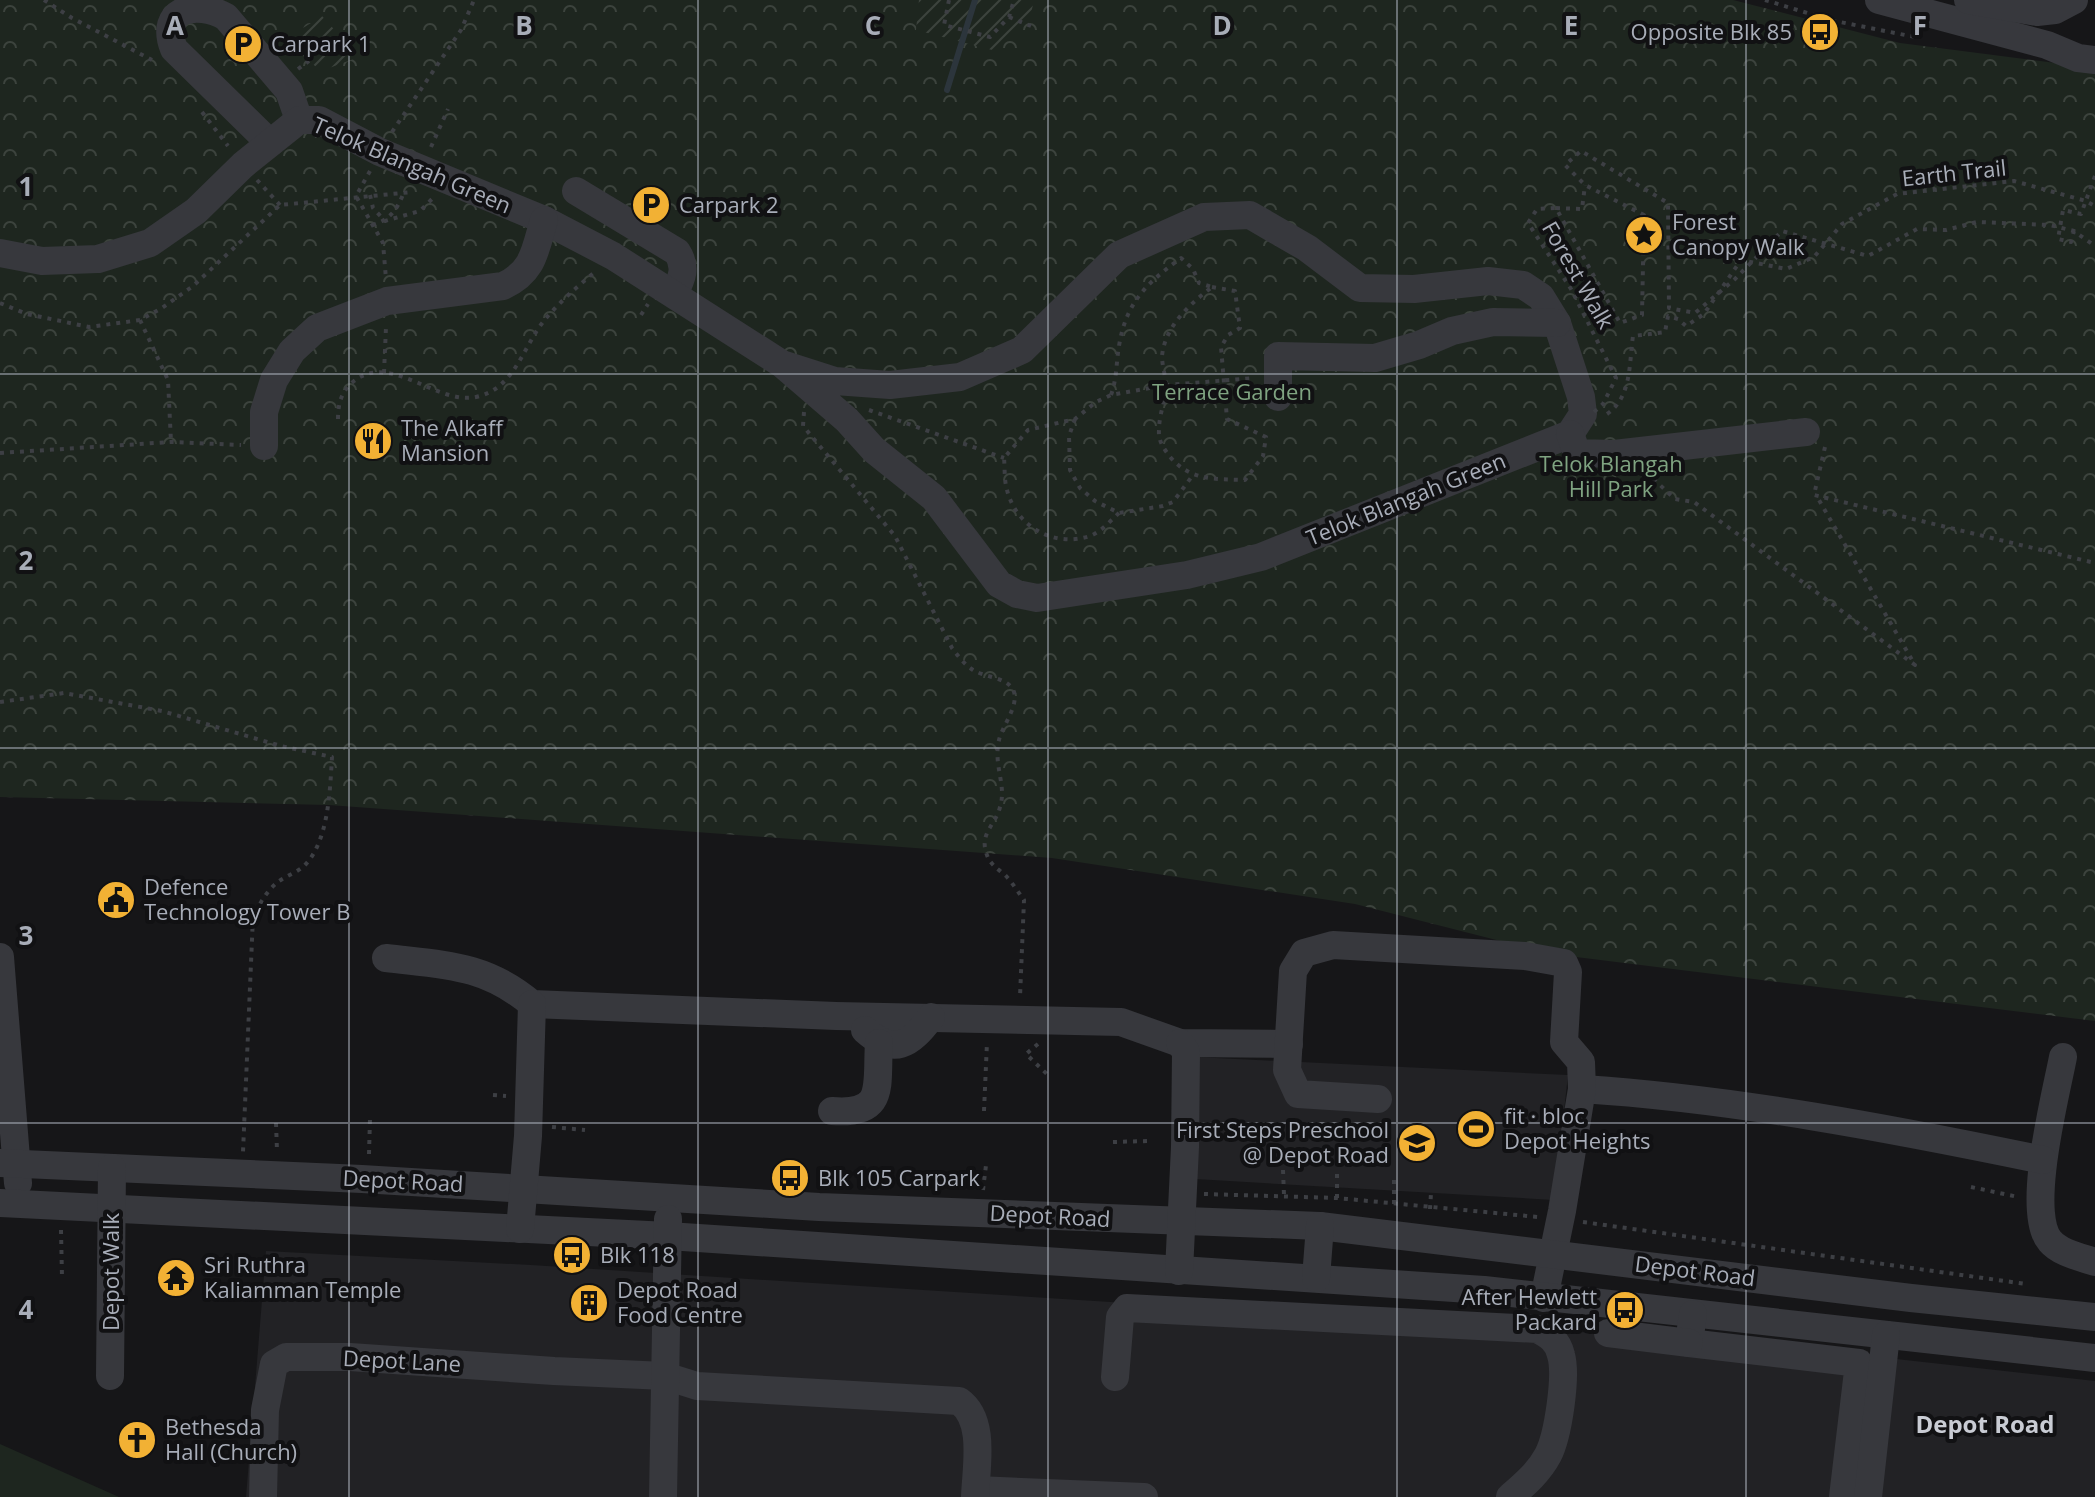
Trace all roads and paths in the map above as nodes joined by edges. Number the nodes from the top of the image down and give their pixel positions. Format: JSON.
{"nodes":[{"id":1,"x":44,"y":0,"type":"edge"},
{"id":2,"x":474,"y":0,"type":"edge"},
{"id":3,"x":949,"y":0,"type":"edge"},
{"id":4,"x":1014,"y":0,"type":"edge"},
{"id":5,"x":1879,"y":0,"type":"edge"},
{"id":6,"x":1968,"y":0,"type":"edge"},
{"id":7,"x":2074,"y":0,"type":"edge"},
{"id":8,"x":196,"y":3,"type":"edge"},
{"id":9,"x":1009,"y":17,"type":"junction"},
{"id":10,"x":1031,"y":26,"type":"dead end"},
{"id":11,"x":2095,"y":60,"type":"edge"},
{"id":12,"x":164,"y":66,"type":"dead end"},
{"id":13,"x":448,"y":109,"type":"dead end"},
{"id":14,"x":201,"y":111,"type":"dead end"},
{"id":15,"x":299,"y":120,"type":"junction"},
{"id":16,"x":270,"y":143,"type":"junction"},
{"id":17,"x":429,"y":151,"type":"dead end"},
{"id":18,"x":380,"y":152,"type":"junction"},
{"id":19,"x":243,"y":165,"type":"junction"},
{"id":20,"x":2095,"y":176,"type":"edge"},
{"id":21,"x":1585,"y":185,"type":"junction"},
{"id":22,"x":576,"y":191,"type":"dead end"},
{"id":23,"x":404,"y":192,"type":"junction"},
{"id":24,"x":370,"y":195,"type":"junction"},
{"id":25,"x":356,"y":196,"type":"junction"},
{"id":26,"x":2086,"y":201,"type":"junction"},
{"id":27,"x":280,"y":205,"type":"junction"},
{"id":28,"x":2095,"y":206,"type":"edge"},
{"id":29,"x":1556,"y":208,"type":"junction"},
{"id":30,"x":544,"y":220,"type":"junction"},
{"id":31,"x":385,"y":221,"type":"junction"},
{"id":32,"x":372,"y":225,"type":"junction"},
{"id":33,"x":633,"y":225,"type":"junction"},
{"id":34,"x":2074,"y":231,"type":"junction"},
{"id":35,"x":383,"y":243,"type":"dead end"},
{"id":36,"x":2095,"y":246,"type":"edge"},
{"id":37,"x":0,"y":253,"type":"edge"},
{"id":38,"x":613,"y":256,"type":"junction"},
{"id":39,"x":1212,"y":287,"type":"junction"},
{"id":40,"x":674,"y":293,"type":"junction"},
{"id":41,"x":0,"y":303,"type":"edge"},
{"id":42,"x":140,"y":320,"type":"junction"},
{"id":43,"x":1557,"y":323,"type":"junction"},
{"id":44,"x":782,"y":364,"type":"junction"},
{"id":45,"x":1222,"y":379,"type":"junction"},
{"id":46,"x":1166,"y":385,"type":"junction"},
{"id":47,"x":1278,"y":387,"type":"joint"},
{"id":48,"x":1111,"y":395,"type":"junction"},
{"id":49,"x":856,"y":405,"type":"dead end"},
{"id":50,"x":1594,"y":412,"type":"dead end"},
{"id":51,"x":338,"y":419,"type":"dead end"},
{"id":52,"x":1075,"y":419,"type":"junction"},
{"id":53,"x":803,"y":426,"type":"dead end"},
{"id":54,"x":1570,"y":434,"type":"junction"},
{"id":55,"x":1815,"y":440,"type":"joint"},
{"id":56,"x":171,"y":442,"type":"junction"},
{"id":57,"x":264,"y":446,"type":"joint"},
{"id":58,"x":0,"y":453,"type":"edge"},
{"id":59,"x":1624,"y":453,"type":"junction"},
{"id":60,"x":1004,"y":458,"type":"junction"},
{"id":61,"x":1193,"y":475,"type":"junction"},
{"id":62,"x":1816,"y":495,"type":"junction"},
{"id":63,"x":1119,"y":513,"type":"junction"},
{"id":64,"x":2095,"y":563,"type":"edge"},
{"id":65,"x":0,"y":702,"type":"edge"},
{"id":66,"x":0,"y":957,"type":"edge"},
{"id":67,"x":386,"y":958,"type":"dead end"},
{"id":68,"x":532,"y":1004,"type":"junction"},
{"id":69,"x":2,"y":1011,"type":"edge"},
{"id":70,"x":853,"y":1016,"type":"junction"},
{"id":71,"x":931,"y":1017,"type":"junction"},
{"id":72,"x":1020,"y":1019,"type":"junction"},
{"id":73,"x":987,"y":1041,"type":"dead end"},
{"id":74,"x":879,"y":1043,"type":"junction"},
{"id":75,"x":1180,"y":1043,"type":"junction"},
{"id":76,"x":1289,"y":1044,"type":"junction"},
{"id":77,"x":1026,"y":1054,"type":"dead end"},
{"id":78,"x":2063,"y":1057,"type":"dead end"},
{"id":79,"x":5,"y":1071,"type":"edge"},
{"id":80,"x":1050,"y":1077,"type":"dead end"},
{"id":81,"x":1582,"y":1089,"type":"junction"},
{"id":82,"x":493,"y":1095,"type":"dead end"},
{"id":83,"x":508,"y":1096,"type":"dead end"},
{"id":84,"x":1378,"y":1099,"type":"dead end"},
{"id":85,"x":832,"y":1111,"type":"dead end"},
{"id":86,"x":984,"y":1111,"type":"dead end"},
{"id":87,"x":370,"y":1119,"type":"dead end"},
{"id":88,"x":276,"y":1123,"type":"dead end"},
{"id":89,"x":550,"y":1127,"type":"dead end"},
{"id":90,"x":585,"y":1130,"type":"dead end"},
{"id":91,"x":1148,"y":1141,"type":"dead end"},
{"id":92,"x":1113,"y":1142,"type":"dead end"},
{"id":93,"x":277,"y":1151,"type":"dead end"},
{"id":94,"x":369,"y":1154,"type":"dead end"},
{"id":95,"x":2043,"y":1160,"type":"junction"},
{"id":96,"x":9,"y":1164,"type":"edge"},
{"id":97,"x":986,"y":1165,"type":"dead end"},
{"id":98,"x":112,"y":1168,"type":"junction"},
{"id":99,"x":1283,"y":1170,"type":"dead end"},
{"id":100,"x":1337,"y":1173,"type":"dead end"},
{"id":101,"x":243,"y":1174,"type":"junction"},
{"id":102,"x":1394,"y":1180,"type":"dead end"},
{"id":103,"x":1971,"y":1187,"type":"dead end"},
{"id":104,"x":523,"y":1188,"type":"junction"},
{"id":105,"x":983,"y":1189,"type":"dead end"},
{"id":106,"x":1431,"y":1193,"type":"dead end"},
{"id":107,"x":1284,"y":1195,"type":"junction"},
{"id":108,"x":668,"y":1198,"type":"junction"},
{"id":109,"x":1337,"y":1198,"type":"junction"},
{"id":110,"x":2024,"y":1199,"type":"dead end"},
{"id":111,"x":9,"y":1203,"type":"edge"},
{"id":112,"x":1394,"y":1204,"type":"junction"},
{"id":113,"x":111,"y":1208,"type":"junction"},
{"id":114,"x":1182,"y":1208,"type":"junction"},
{"id":115,"x":1430,"y":1209,"type":"junction"},
{"id":116,"x":1560,"y":1218,"type":"junction"},
{"id":117,"x":1320,"y":1226,"type":"junction"},
{"id":118,"x":61,"y":1228,"type":"dead end"},
{"id":119,"x":520,"y":1229,"type":"junction"},
{"id":120,"x":668,"y":1236,"type":"junction"},
{"id":121,"x":1553,"y":1255,"type":"junction"},
{"id":122,"x":2095,"y":1262,"type":"edge"},
{"id":123,"x":1179,"y":1271,"type":"junction"},
{"id":124,"x":62,"y":1277,"type":"dead end"},
{"id":125,"x":1316,"y":1278,"type":"junction"},
{"id":126,"x":2035,"y":1286,"type":"dead end"},
{"id":127,"x":1544,"y":1298,"type":"junction"},
{"id":128,"x":1693,"y":1314,"type":"junction"},
{"id":129,"x":2095,"y":1317,"type":"edge"},
{"id":130,"x":1608,"y":1333,"type":"dead end"},
{"id":131,"x":1886,"y":1335,"type":"junction"},
{"id":132,"x":1689,"y":1343,"type":"junction"},
{"id":133,"x":2095,"y":1358,"type":"edge"},
{"id":134,"x":110,"y":1376,"type":"dead end"},
{"id":135,"x":665,"y":1376,"type":"junction"},
{"id":136,"x":1115,"y":1377,"type":"dead end"},
{"id":137,"x":975,"y":1494,"type":"edge"},
{"id":138,"x":1086,"y":1496,"type":"edge"},
{"id":139,"x":263,"y":1497,"type":"edge"},
{"id":140,"x":663,"y":1497,"type":"edge"},
{"id":141,"x":1144,"y":1497,"type":"edge"},
{"id":142,"x":1510,"y":1497,"type":"edge"},
{"id":143,"x":1843,"y":1497,"type":"edge"},
{"id":144,"x":1868,"y":1497,"type":"edge"}],
"edges":[{"from":1,"to":12,"type":"path"},
{"from":2,"to":18,"type":"path"},
{"from":3,"to":9,"type":"path"},
{"from":4,"to":9,"type":"path"},
{"from":5,"to":11,"type":"street"},
{"from":6,"to":7,"type":"street"},
{"from":8,"to":15,"type":"street"},
{"from":8,"to":16,"type":"street"},
{"from":9,"to":10,"type":"path"},
{"from":13,"to":17,"type":"path"},
{"from":14,"to":19,"type":"path"},
{"from":15,"to":16,"type":"street","name":"Telok Blangah Green"},
{"from":15,"to":18,"type":"street","name":"Telok Blangah Green"},
{"from":16,"to":19,"type":"street","name":"Telok Blangah Green"},
{"from":18,"to":30,"type":"street","name":"Telok Blangah Green"},
{"from":19,"to":27,"type":"path"},
{"from":19,"to":37,"type":"street","name":"Telok Blangah Green"},
{"from":20,"to":26,"type":"path"},
{"from":21,"to":29,"type":"path"},
{"from":21,"to":29,"type":"path","name":"Forest Walk","bridge":true},
{"from":21,"to":34,"type":"path","bridge":true},
{"from":22,"to":33,"type":"street"},
{"from":23,"to":24,"type":"path"},
{"from":23,"to":31,"type":"path"},
{"from":23,"to":31,"type":"path"},
{"from":24,"to":25,"type":"path"},
{"from":24,"to":31,"type":"path"},
{"from":25,"to":27,"type":"path"},
{"from":25,"to":32,"type":"path"},
{"from":26,"to":28,"type":"path","name":"Earth Trail"},
{"from":26,"to":34,"type":"path"},
{"from":26,"to":54,"type":"path","name":"Earth Trail"},
{"from":27,"to":42,"type":"path"},
{"from":29,"to":50,"type":"path","name":"Forest Walk","bridge":true},
{"from":30,"to":38,"type":"street","name":"Telok Blangah Green"},
{"from":30,"to":57,"type":"street"},
{"from":31,"to":32,"type":"path"},
{"from":32,"to":35,"type":"path"},
{"from":33,"to":38,"type":"street"},
{"from":33,"to":40,"type":"street"},
{"from":34,"to":36,"type":"path"},
{"from":38,"to":40,"type":"street","name":"Telok Blangah Green"},
{"from":38,"to":51,"type":"path"},
{"from":39,"to":45,"type":"path"},
{"from":39,"to":46,"type":"path"},
{"from":39,"to":48,"type":"path"},
{"from":40,"to":44,"type":"street","name":"Telok Blangah Green"},
{"from":41,"to":42,"type":"path"},
{"from":42,"to":56,"type":"path"},
{"from":43,"to":44,"type":"street","name":"Telok Blangah Green"},
{"from":43,"to":47,"type":"street"},
{"from":43,"to":54,"type":"street","name":"Telok Blangah Green"},
{"from":44,"to":54,"type":"street","name":"Telok Blangah Green"},
{"from":45,"to":46,"type":"path"},
{"from":45,"to":47,"type":"path"},
{"from":45,"to":61,"type":"path"},
{"from":46,"to":48,"type":"path"},
{"from":46,"to":61,"type":"path"},
{"from":48,"to":52,"type":"path"},
{"from":49,"to":60,"type":"path"},
{"from":52,"to":60,"type":"path"},
{"from":52,"to":63,"type":"path"},
{"from":53,"to":72,"type":"path"},
{"from":54,"to":59,"type":"street"},
{"from":55,"to":59,"type":"street"},
{"from":55,"to":62,"type":"path"},
{"from":56,"to":57,"type":"path"},
{"from":56,"to":58,"type":"path"},
{"from":59,"to":62,"type":"path"},
{"from":60,"to":63,"type":"path"},
{"from":61,"to":63,"type":"path"},
{"from":62,"to":64,"type":"path"},
{"from":65,"to":101,"type":"path"},
{"from":66,"to":69,"type":"street"},
{"from":67,"to":68,"type":"street"},
{"from":68,"to":70,"type":"street"},
{"from":68,"to":104,"type":"street"},
{"from":69,"to":79,"type":"street"},
{"from":70,"to":71,"type":"street"},
{"from":70,"to":74,"type":"street"},
{"from":71,"to":72,"type":"street"},
{"from":71,"to":74,"type":"street"},
{"from":72,"to":75,"type":"street"},
{"from":73,"to":86,"type":"path"},
{"from":74,"to":85,"type":"street"},
{"from":75,"to":76,"type":"street"},
{"from":75,"to":114,"type":"street"},
{"from":76,"to":81,"type":"street"},
{"from":76,"to":84,"type":"street"},
{"from":77,"to":80,"type":"path"},
{"from":78,"to":95,"type":"street"},
{"from":79,"to":96,"type":"street"},
{"from":81,"to":95,"type":"street"},
{"from":81,"to":116,"type":"street"},
{"from":82,"to":83,"type":"path"},
{"from":87,"to":94,"type":"path"},
{"from":88,"to":93,"type":"path"},
{"from":89,"to":90,"type":"path"},
{"from":91,"to":92,"type":"path"},
{"from":95,"to":122,"type":"street"},
{"from":96,"to":98,"type":"street","name":"Depot Road"},
{"from":96,"to":111,"type":"street"},
{"from":97,"to":105,"type":"path"},
{"from":98,"to":101,"type":"street","name":"Depot Road"},
{"from":98,"to":113,"type":"street","name":"Depot Walk"},
{"from":99,"to":107,"type":"path"},
{"from":100,"to":109,"type":"path"},
{"from":101,"to":104,"type":"street","name":"Depot Road"},
{"from":102,"to":112,"type":"path"},
{"from":103,"to":110,"type":"path"},
{"from":104,"to":108,"type":"street","name":"Depot Road"},
{"from":104,"to":119,"type":"street"},
{"from":106,"to":115,"type":"path"},
{"from":107,"to":109,"type":"path"},
{"from":107,"to":114,"type":"path"},
{"from":108,"to":114,"type":"street","name":"Depot Road"},
{"from":108,"to":120,"type":"street"},
{"from":109,"to":112,"type":"path"},
{"from":111,"to":113,"type":"street","name":"Depot Road"},
{"from":112,"to":115,"type":"path"},
{"from":113,"to":119,"type":"street","name":"Depot Road"},
{"from":113,"to":134,"type":"street","name":"Depot Walk"},
{"from":114,"to":117,"type":"street","name":"Depot Road"},
{"from":114,"to":123,"type":"street"},
{"from":115,"to":116,"type":"path"},
{"from":116,"to":121,"type":"street"},
{"from":116,"to":126,"type":"path"},
{"from":117,"to":121,"type":"street","name":"Depot Road"},
{"from":117,"to":125,"type":"street"},
{"from":118,"to":124,"type":"path"},
{"from":119,"to":120,"type":"street","name":"Depot Road"},
{"from":120,"to":123,"type":"street","name":"Depot Road"},
{"from":120,"to":135,"type":"street"},
{"from":121,"to":127,"type":"street"},
{"from":121,"to":129,"type":"street","name":"Depot Road"},
{"from":123,"to":125,"type":"street","name":"Depot Road"},
{"from":125,"to":127,"type":"street","name":"Depot Road"},
{"from":127,"to":128,"type":"street","name":"Depot Road"},
{"from":128,"to":131,"type":"street","name":"Depot Road"},
{"from":128,"to":132,"type":"street"},
{"from":130,"to":132,"type":"street"},
{"from":131,"to":133,"type":"street","name":"Depot Road"},
{"from":131,"to":144,"type":"street"},
{"from":132,"to":143,"type":"street"},
{"from":135,"to":137,"type":"street","name":"Depot Lane"},
{"from":135,"to":139,"type":"street","name":"Depot Lane"},
{"from":135,"to":140,"type":"street"},
{"from":136,"to":142,"type":"street"},
{"from":137,"to":138,"type":"street"},
{"from":138,"to":141,"type":"street"}]}
